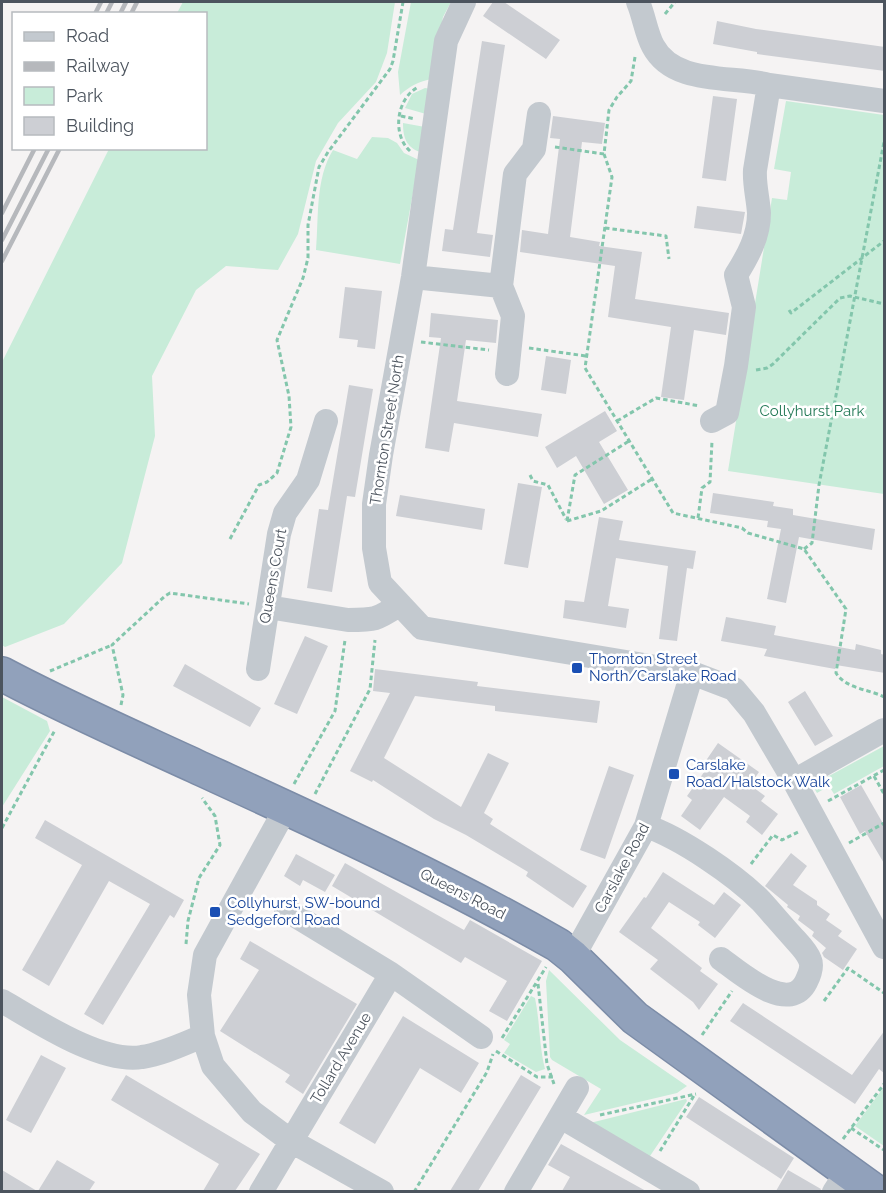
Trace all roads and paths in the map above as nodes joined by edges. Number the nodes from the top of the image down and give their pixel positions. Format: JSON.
{"nodes":[{"id":1,"x":403,"y":2,"type":"edge"},
{"id":2,"x":464,"y":2,"type":"edge"},
{"id":3,"x":638,"y":2,"type":"edge"},
{"id":4,"x":649,"y":34,"type":"junction"},
{"id":5,"x":440,"y":84,"type":"junction"},
{"id":6,"x":769,"y":85,"type":"junction"},
{"id":7,"x":885,"y":101,"type":"edge"},
{"id":8,"x":539,"y":114,"type":"dead end"},
{"id":9,"x":885,"y":142,"type":"edge"},
{"id":10,"x":535,"y":144,"type":"junction"},
{"id":11,"x":604,"y":154,"type":"junction"},
{"id":12,"x":429,"y":159,"type":"junction"},
{"id":13,"x":605,"y":228,"type":"junction"},
{"id":14,"x":885,"y":241,"type":"edge"},
{"id":15,"x":863,"y":258,"type":"junction"},
{"id":16,"x":669,"y":259,"type":"dead end"},
{"id":17,"x":413,"y":277,"type":"junction"},
{"id":18,"x":501,"y":286,"type":"junction"},
{"id":19,"x":855,"y":297,"type":"junction"},
{"id":20,"x":885,"y":304,"type":"edge"},
{"id":21,"x":789,"y":310,"type":"dead end"},
{"id":22,"x":402,"y":340,"type":"junction"},
{"id":23,"x":586,"y":356,"type":"junction"},
{"id":24,"x":509,"y":357,"type":"junction"},
{"id":25,"x":736,"y":366,"type":"junction"},
{"id":26,"x":617,"y":421,"type":"junction"},
{"id":27,"x":712,"y":421,"type":"junction"},
{"id":28,"x":326,"y":422,"type":"dead end"},
{"id":29,"x":629,"y":441,"type":"junction"},
{"id":30,"x":530,"y":475,"type":"dead end"},
{"id":31,"x":652,"y":479,"type":"junction"},
{"id":32,"x":698,"y":518,"type":"junction"},
{"id":33,"x":567,"y":520,"type":"junction"},
{"id":34,"x":230,"y":539,"type":"dead end"},
{"id":35,"x":804,"y":549,"type":"junction"},
{"id":36,"x":399,"y":605,"type":"junction"},
{"id":37,"x":268,"y":607,"type":"junction"},
{"id":38,"x":348,"y":620,"type":"junction"},
{"id":39,"x":377,"y":620,"type":"junction"},
{"id":40,"x":112,"y":645,"type":"junction"},
{"id":41,"x":258,"y":669,"type":"dead end"},
{"id":42,"x":692,"y":673,"type":"junction"},
{"id":43,"x":13,"y":680,"type":"edge"},
{"id":44,"x":123,"y":695,"type":"dead end"},
{"id":45,"x":885,"y":698,"type":"edge"},
{"id":46,"x":67,"y":708,"type":"junction"},
{"id":47,"x":885,"y":730,"type":"edge"},
{"id":48,"x":197,"y":766,"type":"junction"},
{"id":49,"x":885,"y":770,"type":"edge"},
{"id":50,"x":874,"y":776,"type":"junction"},
{"id":51,"x":794,"y":781,"type":"junction"},
{"id":52,"x":885,"y":794,"type":"edge"},
{"id":53,"x":819,"y":806,"type":"dead end"},
{"id":54,"x":290,"y":810,"type":"junction"},
{"id":55,"x":885,"y":823,"type":"edge"},
{"id":56,"x":646,"y":826,"type":"junction"},
{"id":57,"x":2,"y":828,"type":"edge"},
{"id":58,"x":805,"y":828,"type":"dead end"},
{"id":59,"x":842,"y":847,"type":"dead end"},
{"id":60,"x":737,"y":882,"type":"junction"},
{"id":61,"x":286,"y":910,"type":"dead end"},
{"id":62,"x":885,"y":947,"type":"edge"},
{"id":63,"x":566,"y":951,"type":"junction"},
{"id":64,"x":185,"y":953,"type":"dead end"},
{"id":65,"x":721,"y":959,"type":"dead end"},
{"id":66,"x":391,"y":974,"type":"junction"},
{"id":67,"x":743,"y":975,"type":"junction"},
{"id":68,"x":537,"y":982,"type":"junction"},
{"id":69,"x":885,"y":993,"type":"edge"},
{"id":70,"x":2,"y":1001,"type":"edge"},
{"id":71,"x":824,"y":1001,"type":"dead end"},
{"id":72,"x":203,"y":1036,"type":"junction"},
{"id":73,"x":491,"y":1039,"type":"joint"},
{"id":74,"x":700,"y":1039,"type":"dead end"},
{"id":75,"x":553,"y":1077,"type":"junction"},
{"id":76,"x":885,"y":1084,"type":"edge"},
{"id":77,"x":566,"y":1088,"type":"joint"},
{"id":78,"x":595,"y":1116,"type":"dead end"},
{"id":79,"x":561,"y":1117,"type":"junction"},
{"id":80,"x":852,"y":1128,"type":"junction"},
{"id":81,"x":291,"y":1142,"type":"junction"},
{"id":82,"x":885,"y":1150,"type":"edge"},
{"id":83,"x":649,"y":1168,"type":"junction"},
{"id":84,"x":840,"y":1170,"type":"edge"},
{"id":85,"x":261,"y":1191,"type":"edge"},
{"id":86,"x":382,"y":1191,"type":"edge"},
{"id":87,"x":414,"y":1191,"type":"edge"},
{"id":88,"x":516,"y":1191,"type":"edge"},
{"id":89,"x":688,"y":1191,"type":"edge"},
{"id":90,"x":876,"y":1191,"type":"edge"}],
"edges":[{"from":1,"to":34,"type":"path"},
{"from":2,"to":5,"type":"street","name":"Thornton Street North"},
{"from":3,"to":4,"type":"street"},
{"from":4,"to":6,"type":"street"},
{"from":4,"to":11,"type":"path"},
{"from":5,"to":12,"type":"street","name":"Thornton Street North"},
{"from":5,"to":12,"type":"path"},
{"from":6,"to":7,"type":"street"},
{"from":6,"to":25,"type":"street"},
{"from":8,"to":10,"type":"street"},
{"from":9,"to":15,"type":"path"},
{"from":10,"to":11,"type":"path"},
{"from":10,"to":18,"type":"street"},
{"from":11,"to":13,"type":"path"},
{"from":12,"to":17,"type":"street","name":"Thornton Street North"},
{"from":13,"to":16,"type":"path"},
{"from":13,"to":23,"type":"path"},
{"from":14,"to":15,"type":"path"},
{"from":15,"to":19,"type":"path"},
{"from":15,"to":21,"type":"path"},
{"from":17,"to":18,"type":"street"},
{"from":17,"to":22,"type":"street","name":"Thornton Street North"},
{"from":18,"to":24,"type":"street"},
{"from":19,"to":20,"type":"path"},
{"from":19,"to":25,"type":"path"},
{"from":19,"to":35,"type":"path"},
{"from":22,"to":24,"type":"path"},
{"from":22,"to":36,"type":"street","name":"Thornton Street North"},
{"from":23,"to":24,"type":"path"},
{"from":23,"to":26,"type":"path"},
{"from":25,"to":27,"type":"street"},
{"from":26,"to":27,"type":"path"},
{"from":26,"to":29,"type":"path"},
{"from":27,"to":32,"type":"path"},
{"from":28,"to":37,"type":"street","name":"Queens Court"},
{"from":29,"to":31,"type":"path"},
{"from":29,"to":33,"type":"path"},
{"from":30,"to":33,"type":"path"},
{"from":31,"to":32,"type":"path"},
{"from":31,"to":33,"type":"path"},
{"from":32,"to":35,"type":"path"},
{"from":35,"to":45,"type":"path"},
{"from":36,"to":39,"type":"street"},
{"from":36,"to":42,"type":"street","name":"Thornton Street North"},
{"from":37,"to":38,"type":"street"},
{"from":37,"to":40,"type":"path"},
{"from":37,"to":41,"type":"street","name":"Queens Court"},
{"from":38,"to":39,"type":"street"},
{"from":38,"to":54,"type":"path"},
{"from":39,"to":54,"type":"path"},
{"from":40,"to":43,"type":"path"},
{"from":40,"to":44,"type":"path"},
{"from":42,"to":51,"type":"street","name":"Thornton Street North"},
{"from":42,"to":56,"type":"street","name":"Carslake Road"},
{"from":43,"to":46,"type":"highway","name":"Queens Road"},
{"from":46,"to":48,"type":"highway","name":"Queens Road"},
{"from":46,"to":57,"type":"path"},
{"from":47,"to":51,"type":"street"},
{"from":48,"to":54,"type":"highway","name":"Queens Road"},
{"from":48,"to":64,"type":"path"},
{"from":49,"to":50,"type":"path"},
{"from":50,"to":52,"type":"path"},
{"from":50,"to":53,"type":"path"},
{"from":51,"to":62,"type":"street","name":"Thornton Street North"},
{"from":54,"to":63,"type":"highway","name":"Queens Road"},
{"from":54,"to":72,"type":"street"},
{"from":55,"to":59,"type":"path"},
{"from":56,"to":60,"type":"street"},
{"from":56,"to":63,"type":"street","name":"Carslake Road"},
{"from":58,"to":60,"type":"path"},
{"from":60,"to":67,"type":"street"},
{"from":61,"to":66,"type":"street"},
{"from":63,"to":68,"type":"path"},
{"from":63,"to":84,"type":"highway","name":"Queens Road"},
{"from":65,"to":67,"type":"street"},
{"from":66,"to":73,"type":"street"},
{"from":66,"to":81,"type":"street","name":"Tollard Avenue"},
{"from":67,"to":74,"type":"path"},
{"from":68,"to":73,"type":"path"},
{"from":68,"to":75,"type":"path"},
{"from":69,"to":71,"type":"path"},
{"from":70,"to":72,"type":"street"},
{"from":72,"to":81,"type":"street"},
{"from":75,"to":77,"type":"path"},
{"from":75,"to":87,"type":"path"},
{"from":76,"to":80,"type":"path"},
{"from":77,"to":79,"type":"street"},
{"from":78,"to":83,"type":"path"},
{"from":79,"to":83,"type":"street"},
{"from":79,"to":88,"type":"street"},
{"from":80,"to":82,"type":"path"},
{"from":80,"to":84,"type":"path"},
{"from":81,"to":85,"type":"street","name":"Tollard Avenue"},
{"from":81,"to":86,"type":"street"},
{"from":83,"to":89,"type":"street"},
{"from":84,"to":90,"type":"highway","name":"Queens Road"}]}
